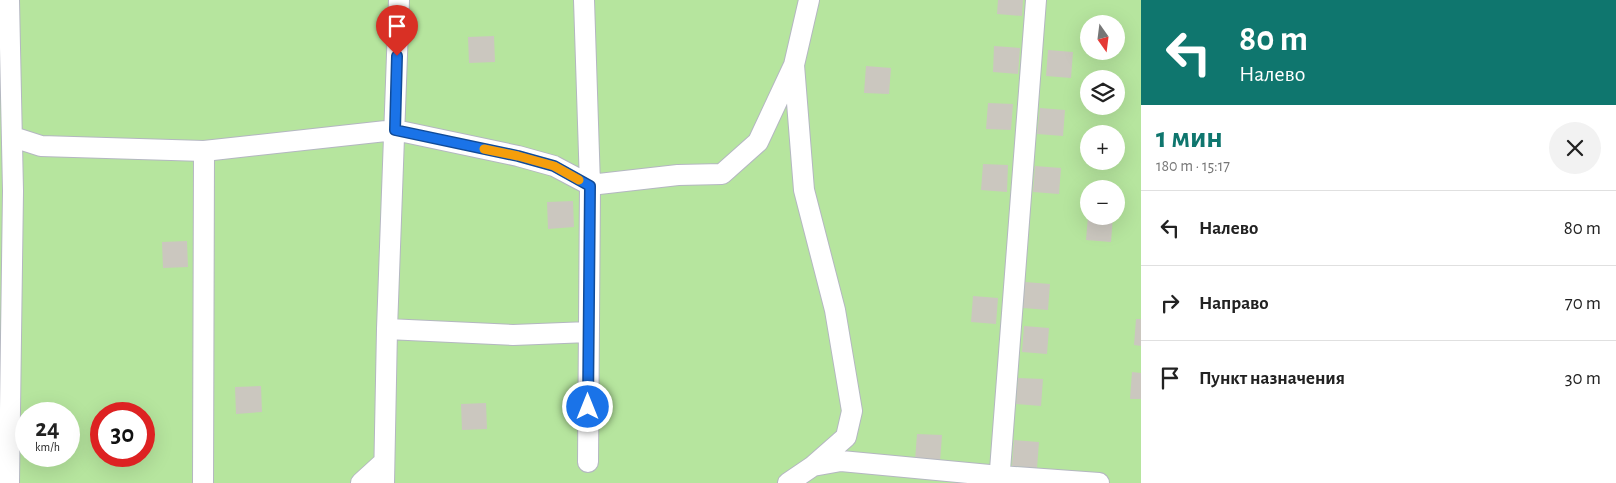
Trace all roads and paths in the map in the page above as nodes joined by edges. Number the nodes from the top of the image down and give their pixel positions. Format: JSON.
{"nodes":[{"id":1,"x":9,"y":0,"type":"edge"},
{"id":2,"x":399,"y":0,"type":"edge"},
{"id":3,"x":584,"y":0,"type":"edge"},
{"id":4,"x":809,"y":0,"type":"edge"},
{"id":5,"x":1036,"y":0,"type":"edge"},
{"id":6,"x":794,"y":65,"type":"junction"},
{"id":7,"x":395,"y":130,"type":"junction"},
{"id":8,"x":13,"y":137,"type":"junction"},
{"id":9,"x":204,"y":151,"type":"junction"},
{"id":10,"x":590,"y":186,"type":"junction"},
{"id":11,"x":388,"y":329,"type":"junction"},
{"id":12,"x":589,"y":332,"type":"junction"},
{"id":13,"x":384,"y":462,"type":"junction"},
{"id":14,"x":588,"y":462,"type":"dead end"},
{"id":15,"x":813,"y":466,"type":"junction"},
{"id":16,"x":999,"y":479,"type":"edge"},
{"id":17,"x":9,"y":483,"type":"edge"},
{"id":18,"x":204,"y":483,"type":"edge"},
{"id":19,"x":361,"y":483,"type":"edge"},
{"id":20,"x":384,"y":483,"type":"edge"},
{"id":21,"x":788,"y":483,"type":"edge"},
{"id":22,"x":1099,"y":483,"type":"edge"}],
"edges":[{"from":1,"to":8,"type":"street"},
{"from":2,"to":7,"type":"street"},
{"from":3,"to":10,"type":"street"},
{"from":4,"to":6,"type":"street"},
{"from":5,"to":16,"type":"street"},
{"from":6,"to":10,"type":"street"},
{"from":6,"to":15,"type":"street"},
{"from":7,"to":9,"type":"street"},
{"from":7,"to":10,"type":"street"},
{"from":7,"to":11,"type":"street"},
{"from":8,"to":9,"type":"street"},
{"from":8,"to":17,"type":"street"},
{"from":9,"to":18,"type":"street"},
{"from":10,"to":12,"type":"street"},
{"from":11,"to":12,"type":"street"},
{"from":11,"to":13,"type":"street"},
{"from":12,"to":14,"type":"street"},
{"from":13,"to":19,"type":"street"},
{"from":13,"to":20,"type":"street"},
{"from":15,"to":16,"type":"street"},
{"from":15,"to":21,"type":"street"},
{"from":16,"to":22,"type":"street"}]}
